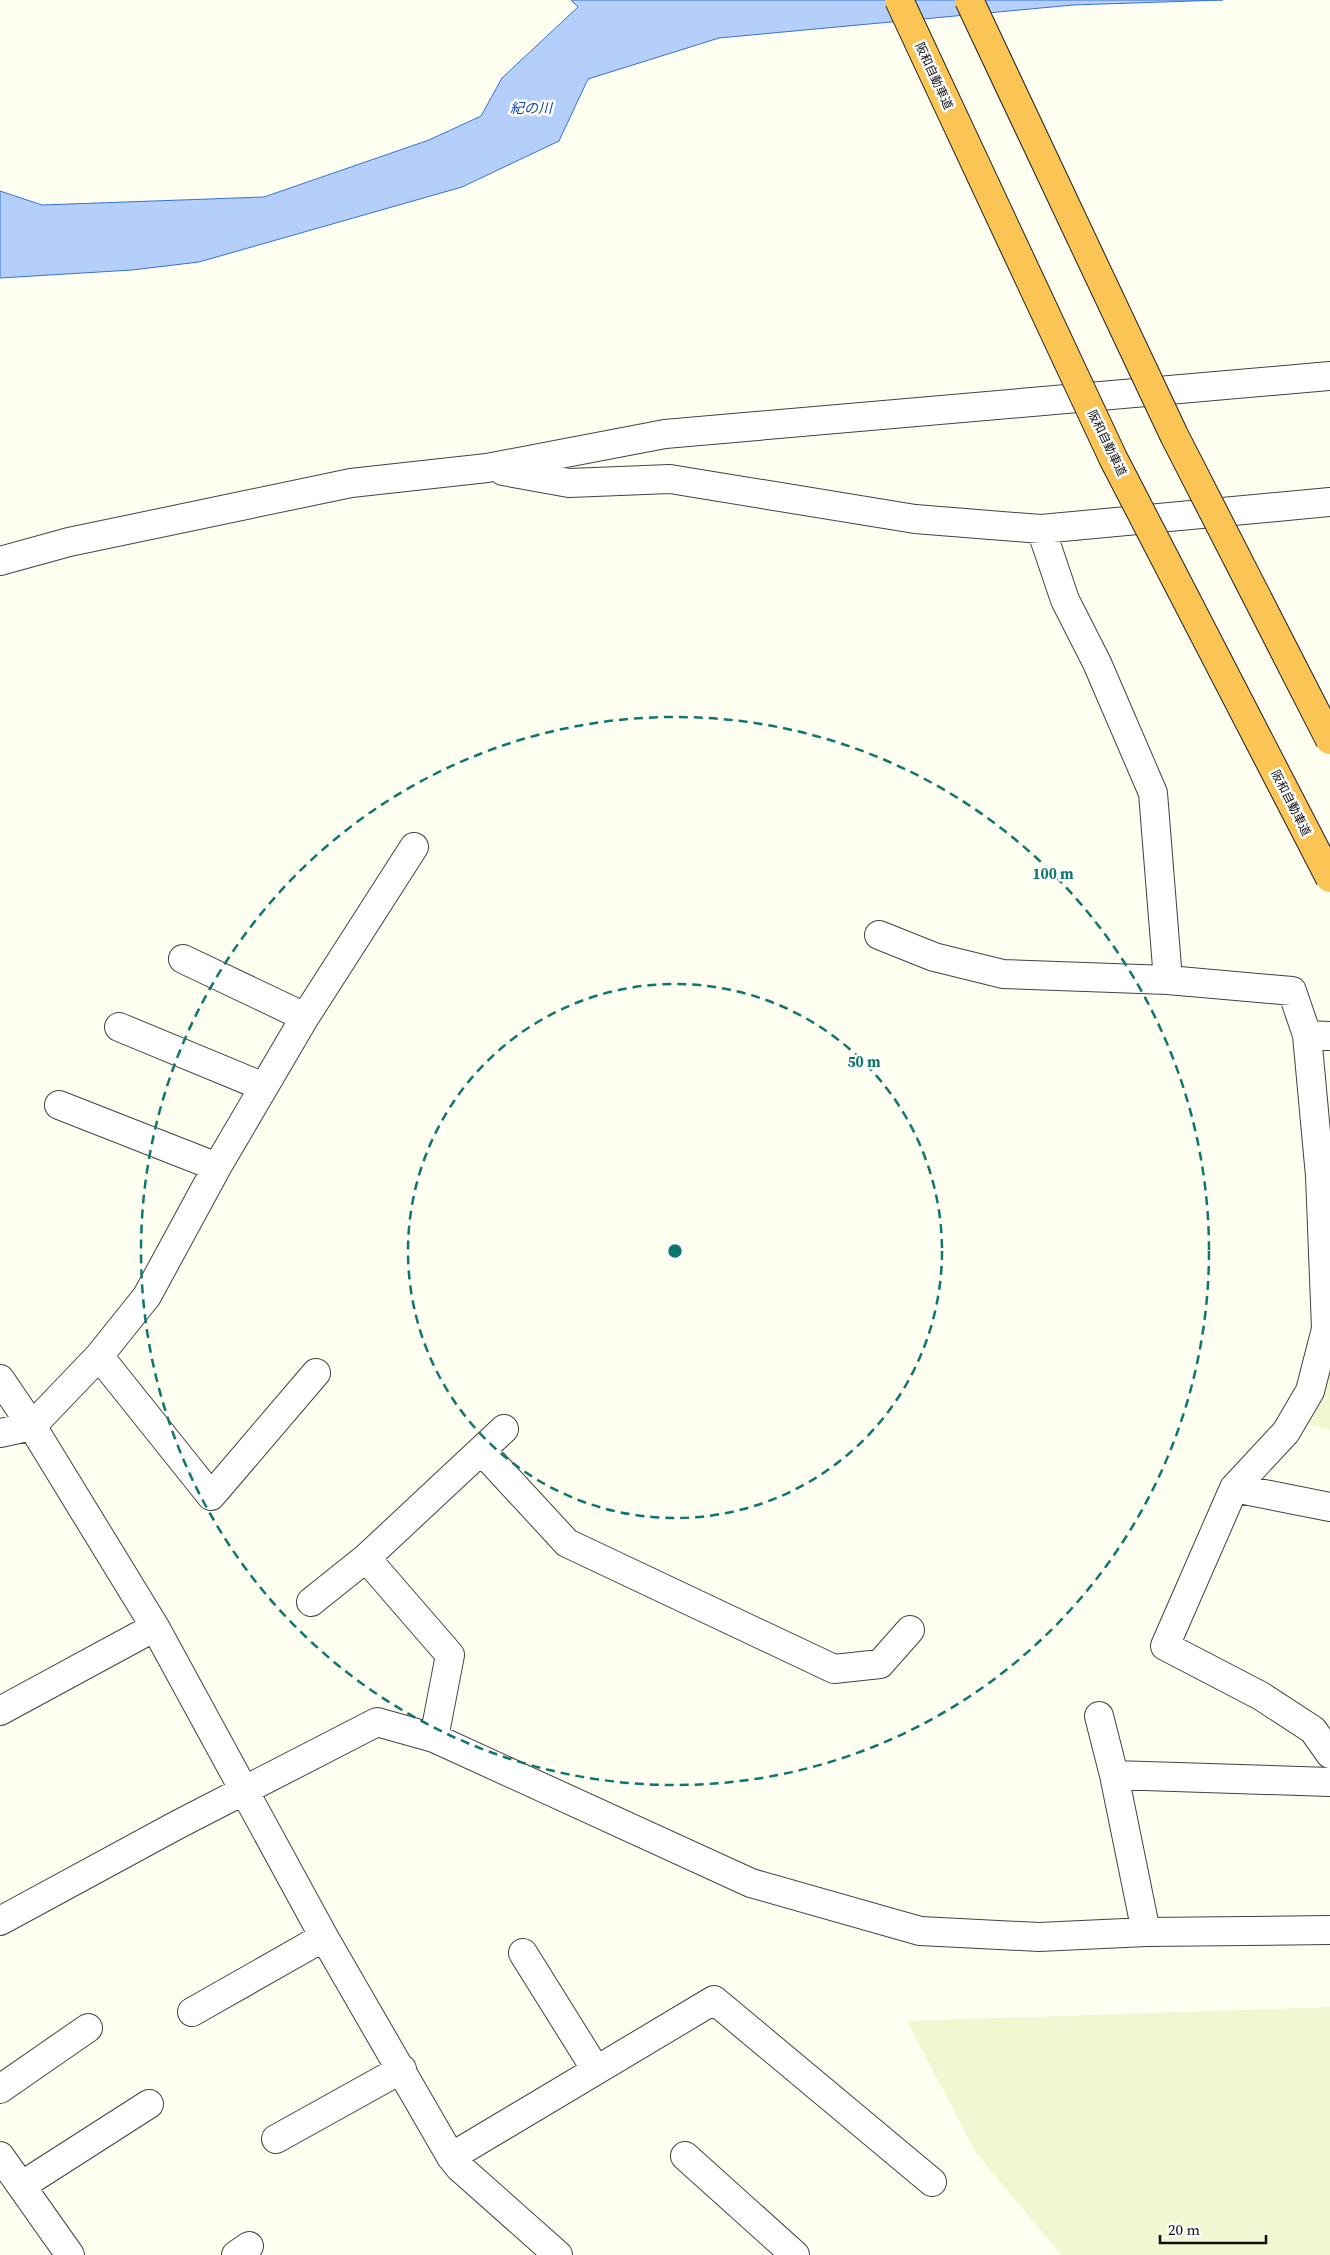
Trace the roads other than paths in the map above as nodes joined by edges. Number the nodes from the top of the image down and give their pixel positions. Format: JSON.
{"nodes":[{"id":1,"x":898,"y":0,"type":"edge"},
{"id":2,"x":969,"y":0,"type":"edge"},
{"id":3,"x":1330,"y":376,"type":"edge"},
{"id":4,"x":486,"y":468,"type":"junction"},
{"id":5,"x":1326,"y":509,"type":"edge"},
{"id":6,"x":1041,"y":529,"type":"junction"},
{"id":7,"x":0,"y":561,"type":"edge"},
{"id":8,"x":1330,"y":740,"type":"edge"},
{"id":9,"x":414,"y":846,"type":"dead end"},
{"id":10,"x":1330,"y":878,"type":"edge"},
{"id":11,"x":879,"y":935,"type":"dead end"},
{"id":12,"x":182,"y":958,"type":"dead end"},
{"id":13,"x":1168,"y":980,"type":"junction"},
{"id":14,"x":305,"y":1017,"type":"junction"},
{"id":15,"x":119,"y":1027,"type":"dead end"},
{"id":16,"x":1319,"y":1035,"type":"edge"},
{"id":17,"x":264,"y":1087,"type":"junction"},
{"id":18,"x":59,"y":1105,"type":"dead end"},
{"id":19,"x":216,"y":1167,"type":"junction"},
{"id":20,"x":99,"y":1356,"type":"junction"},
{"id":21,"x":316,"y":1373,"type":"dead end"},
{"id":22,"x":0,"y":1380,"type":"edge"},
{"id":23,"x":32,"y":1426,"type":"junction"},
{"id":24,"x":504,"y":1429,"type":"dead end"},
{"id":25,"x":0,"y":1433,"type":"edge"},
{"id":26,"x":482,"y":1452,"type":"junction"},
{"id":27,"x":1234,"y":1488,"type":"junction"},
{"id":28,"x":1330,"y":1508,"type":"edge"},
{"id":29,"x":366,"y":1558,"type":"junction"},
{"id":30,"x":311,"y":1602,"type":"dead end"},
{"id":31,"x":155,"y":1627,"type":"junction"},
{"id":32,"x":910,"y":1630,"type":"dead end"},
{"id":33,"x":0,"y":1711,"type":"edge"},
{"id":34,"x":1099,"y":1716,"type":"dead end"},
{"id":35,"x":434,"y":1738,"type":"junction"},
{"id":36,"x":1330,"y":1754,"type":"edge"},
{"id":37,"x":1114,"y":1775,"type":"junction"},
{"id":38,"x":1330,"y":1782,"type":"edge"},
{"id":39,"x":243,"y":1792,"type":"junction"},
{"id":40,"x":0,"y":1921,"type":"edge"},
{"id":41,"x":1330,"y":1930,"type":"edge"},
{"id":42,"x":1146,"y":1932,"type":"junction"},
{"id":43,"x":324,"y":1937,"type":"junction"},
{"id":44,"x":524,"y":1953,"type":"dead end"},
{"id":45,"x":192,"y":2012,"type":"dead end"},
{"id":46,"x":88,"y":2028,"type":"dead end"},
{"id":47,"x":402,"y":2070,"type":"junction"},
{"id":48,"x":596,"y":2070,"type":"junction"},
{"id":49,"x":0,"y":2089,"type":"edge"},
{"id":50,"x":149,"y":2104,"type":"dead end"},
{"id":51,"x":276,"y":2139,"type":"dead end"},
{"id":52,"x":0,"y":2156,"type":"edge"},
{"id":53,"x":685,"y":2156,"type":"dead end"},
{"id":54,"x":451,"y":2157,"type":"junction"},
{"id":55,"x":932,"y":2182,"type":"dead end"},
{"id":56,"x":21,"y":2186,"type":"junction"},
{"id":57,"x":70,"y":2255,"type":"edge"},
{"id":58,"x":558,"y":2255,"type":"edge"},
{"id":59,"x":795,"y":2255,"type":"edge"}],
"edges":[{"from":1,"to":10,"type":"highway","name":"阪和自動車道","bridge":true},
{"from":2,"to":8,"type":"highway","bridge":true},
{"from":3,"to":4,"type":"street"},
{"from":4,"to":6,"type":"street"},
{"from":4,"to":7,"type":"street"},
{"from":5,"to":6,"type":"street"},
{"from":6,"to":13,"type":"street"},
{"from":9,"to":14,"type":"street"},
{"from":11,"to":13,"type":"street"},
{"from":12,"to":14,"type":"street"},
{"from":13,"to":16,"type":"street"},
{"from":14,"to":17,"type":"street"},
{"from":15,"to":17,"type":"street"},
{"from":16,"to":27,"type":"street"},
{"from":17,"to":19,"type":"street"},
{"from":18,"to":19,"type":"street"},
{"from":19,"to":20,"type":"street"},
{"from":20,"to":21,"type":"street"},
{"from":20,"to":23,"type":"street"},
{"from":22,"to":23,"type":"street"},
{"from":23,"to":25,"type":"street"},
{"from":23,"to":31,"type":"street"},
{"from":24,"to":26,"type":"street"},
{"from":26,"to":29,"type":"street"},
{"from":26,"to":32,"type":"street"},
{"from":27,"to":28,"type":"street"},
{"from":27,"to":36,"type":"street"},
{"from":29,"to":30,"type":"street"},
{"from":29,"to":35,"type":"street"},
{"from":31,"to":33,"type":"street"},
{"from":31,"to":39,"type":"street"},
{"from":34,"to":37,"type":"street"},
{"from":35,"to":39,"type":"street"},
{"from":35,"to":42,"type":"street"},
{"from":37,"to":38,"type":"street"},
{"from":37,"to":42,"type":"street"},
{"from":39,"to":40,"type":"street"},
{"from":39,"to":43,"type":"street"},
{"from":41,"to":42,"type":"street"},
{"from":43,"to":45,"type":"street"},
{"from":43,"to":47,"type":"street"},
{"from":44,"to":48,"type":"street"},
{"from":46,"to":49,"type":"street"},
{"from":47,"to":51,"type":"street"},
{"from":47,"to":54,"type":"street"},
{"from":48,"to":54,"type":"street"},
{"from":48,"to":55,"type":"street"},
{"from":50,"to":56,"type":"street"},
{"from":52,"to":56,"type":"street"},
{"from":53,"to":59,"type":"street"},
{"from":54,"to":58,"type":"street"},
{"from":56,"to":57,"type":"street"}]}
